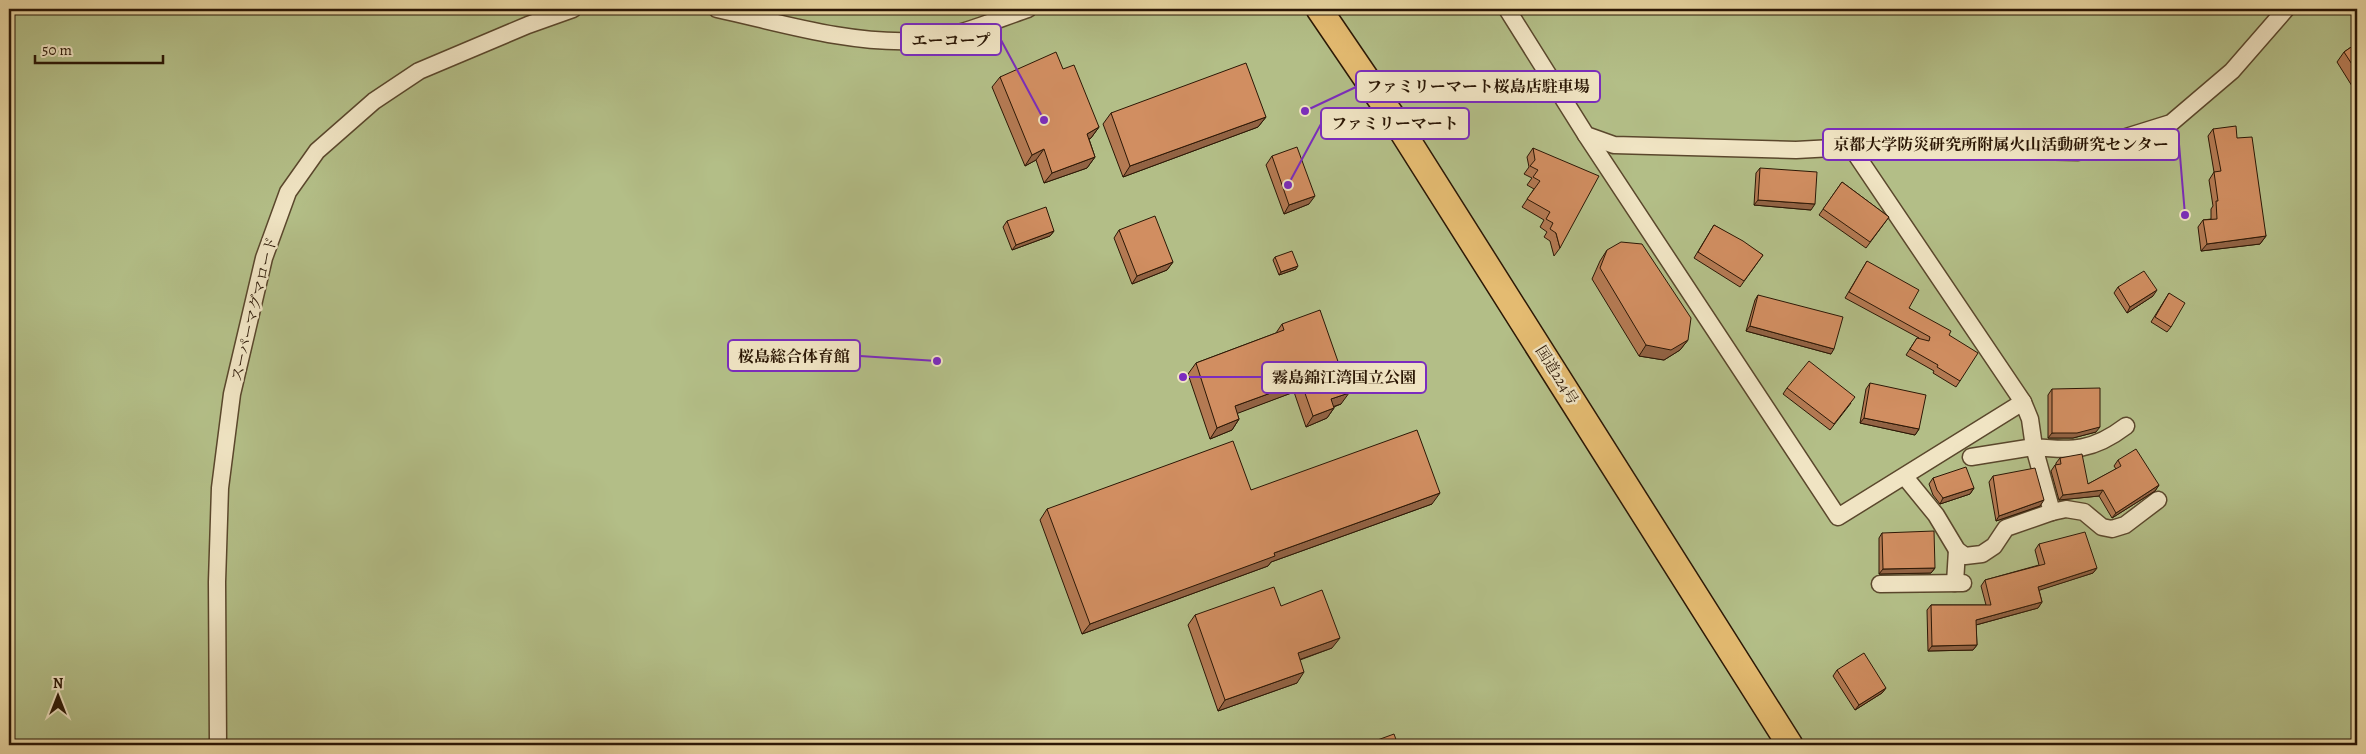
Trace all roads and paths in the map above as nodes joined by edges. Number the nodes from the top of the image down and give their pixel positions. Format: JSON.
{"nodes":[{"id":1,"x":574,"y":9,"type":"edge"},
{"id":2,"x":716,"y":9,"type":"edge"},
{"id":3,"x":1028,"y":9,"type":"edge"},
{"id":4,"x":1319,"y":9,"type":"edge"},
{"id":5,"x":1507,"y":9,"type":"edge"},
{"id":6,"x":2286,"y":9,"type":"edge"},
{"id":7,"x":1586,"y":135,"type":"junction"},
{"id":8,"x":1851,"y":147,"type":"junction"},
{"id":9,"x":2023,"y":402,"type":"junction"},
{"id":10,"x":2126,"y":426,"type":"dead end"},
{"id":11,"x":2034,"y":447,"type":"junction"},
{"id":12,"x":1971,"y":457,"type":"dead end"},
{"id":13,"x":1905,"y":477,"type":"junction"},
{"id":14,"x":2158,"y":500,"type":"dead end"},
{"id":15,"x":2052,"y":512,"type":"junction"},
{"id":16,"x":1957,"y":550,"type":"junction"},
{"id":17,"x":1880,"y":584,"type":"dead end"},
{"id":18,"x":218,"y":745,"type":"edge"},
{"id":19,"x":1790,"y":745,"type":"edge"}],
"edges":[{"from":1,"to":18,"type":"street","name":"スーパーマグマロード"},
{"from":2,"to":3,"type":"street"},
{"from":4,"to":19,"type":"highway","name":"国道224号"},
{"from":5,"to":7,"type":"street"},
{"from":6,"to":8,"type":"street"},
{"from":7,"to":8,"type":"street"},
{"from":7,"to":13,"type":"street"},
{"from":8,"to":9,"type":"street"},
{"from":9,"to":11,"type":"street"},
{"from":9,"to":13,"type":"street"},
{"from":10,"to":11,"type":"street"},
{"from":11,"to":12,"type":"street"},
{"from":11,"to":15,"type":"street"},
{"from":13,"to":16,"type":"street"},
{"from":14,"to":15,"type":"street"},
{"from":15,"to":16,"type":"street"},
{"from":16,"to":17,"type":"street"}]}
